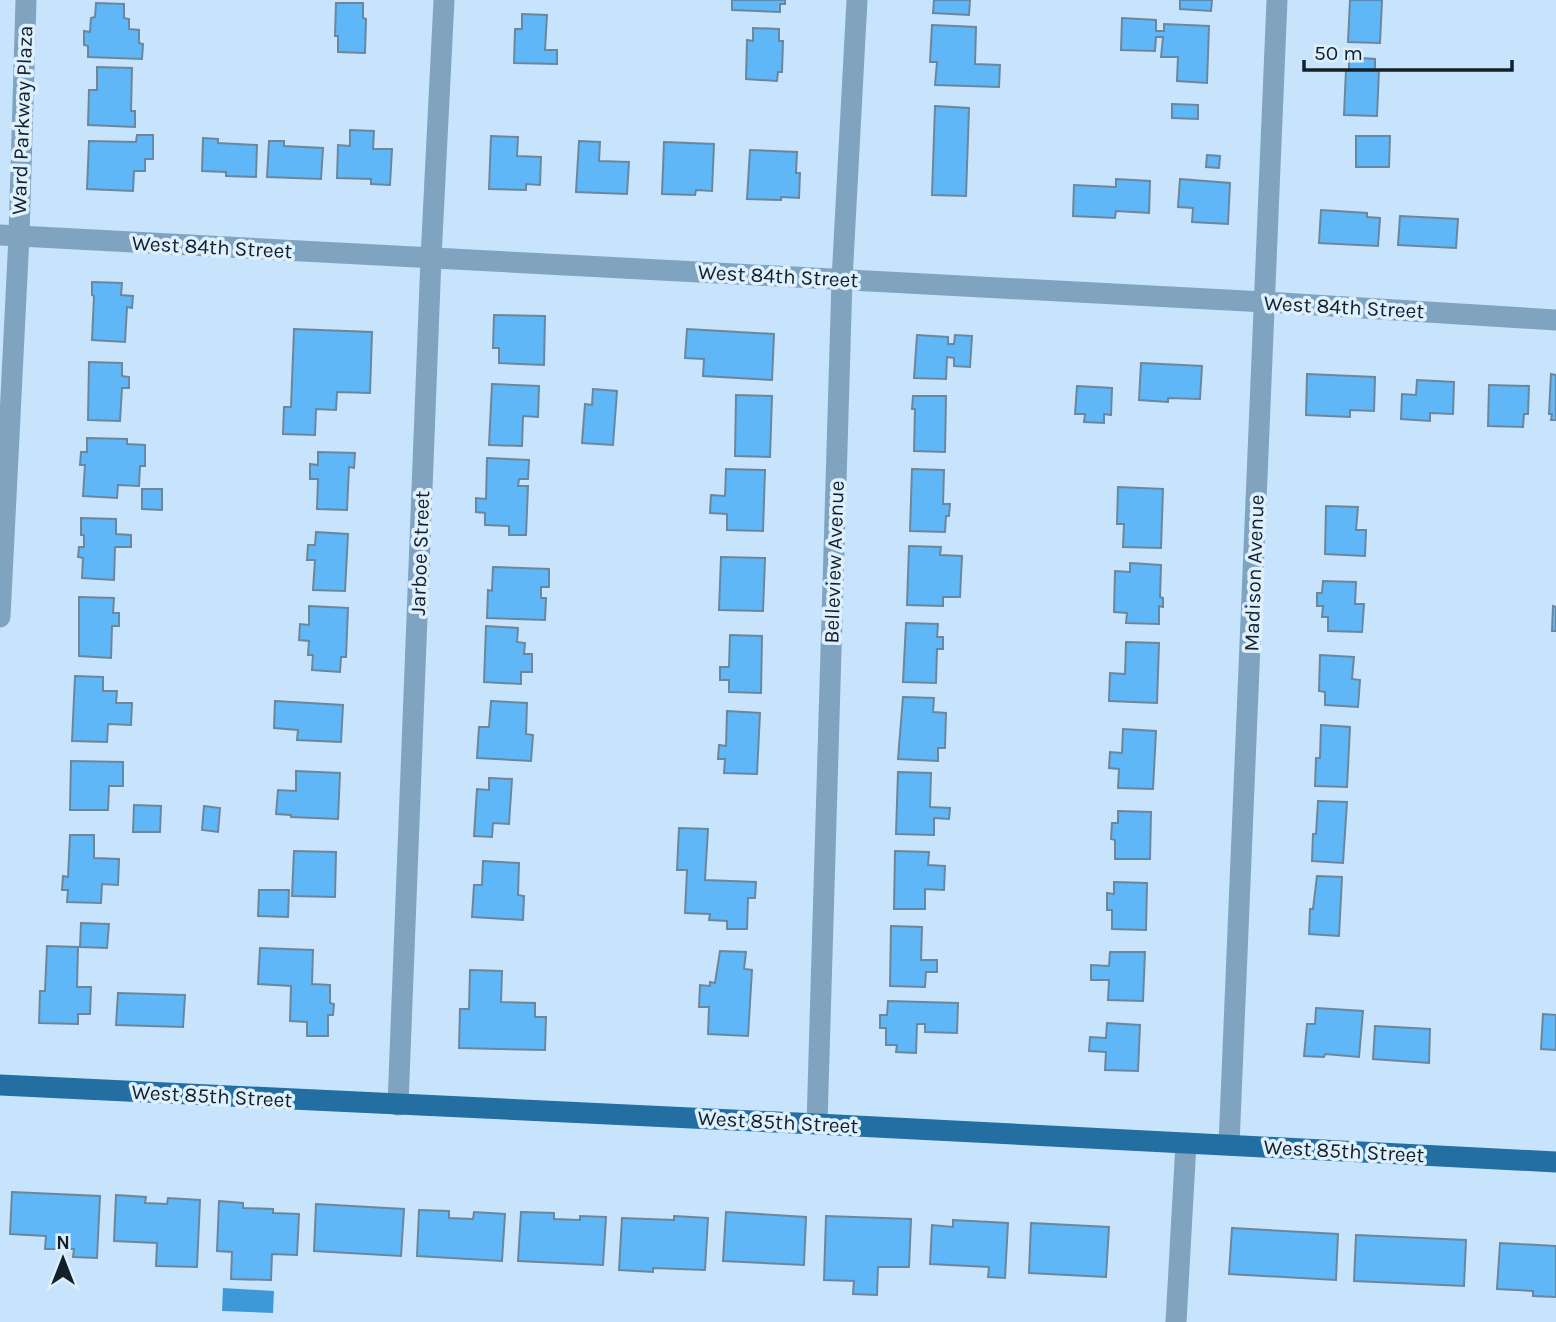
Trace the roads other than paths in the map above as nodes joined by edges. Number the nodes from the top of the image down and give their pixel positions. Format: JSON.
{"nodes":[{"id":1,"x":26,"y":0,"type":"edge"},
{"id":2,"x":444,"y":0,"type":"edge"},
{"id":3,"x":857,"y":0,"type":"edge"},
{"id":4,"x":1278,"y":0,"type":"edge"},
{"id":5,"x":9,"y":236,"type":"edge"},
{"id":6,"x":431,"y":258,"type":"junction"},
{"id":7,"x":842,"y":280,"type":"junction"},
{"id":8,"x":1265,"y":302,"type":"junction"},
{"id":9,"x":1556,"y":320,"type":"edge"},
{"id":10,"x":0,"y":617,"type":"edge"},
{"id":11,"x":0,"y":1086,"type":"edge"},
{"id":12,"x":398,"y":1105,"type":"junction"},
{"id":13,"x":817,"y":1124,"type":"junction"},
{"id":14,"x":1186,"y":1143,"type":"junction"},
{"id":15,"x":1229,"y":1145,"type":"junction"},
{"id":16,"x":1556,"y":1162,"type":"edge"},
{"id":17,"x":1176,"y":1322,"type":"edge"}],
"edges":[{"from":1,"to":5,"type":"street","name":"Ward Parkway Plaza"},
{"from":2,"to":6,"type":"street","name":"Jarboe Street"},
{"from":3,"to":7,"type":"street","name":"Belleview Avenue"},
{"from":4,"to":8,"type":"street","name":"Madison Avenue"},
{"from":5,"to":6,"type":"street","name":"West 84th Street"},
{"from":5,"to":10,"type":"street","name":"Ward Parkway Plaza"},
{"from":6,"to":7,"type":"street","name":"West 84th Street"},
{"from":6,"to":12,"type":"street","name":"Jarboe Street"},
{"from":7,"to":8,"type":"street","name":"West 84th Street"},
{"from":7,"to":13,"type":"street","name":"Belleview Avenue"},
{"from":8,"to":9,"type":"street","name":"West 84th Street"},
{"from":8,"to":15,"type":"street","name":"Madison Avenue"},
{"from":11,"to":12,"type":"main road","name":"West 85th Street"},
{"from":12,"to":13,"type":"main road","name":"West 85th Street"},
{"from":13,"to":14,"type":"main road","name":"West 85th Street"},
{"from":14,"to":15,"type":"main road","name":"West 85th Street"},
{"from":14,"to":17,"type":"street"},
{"from":15,"to":16,"type":"main road","name":"West 85th Street"}]}
